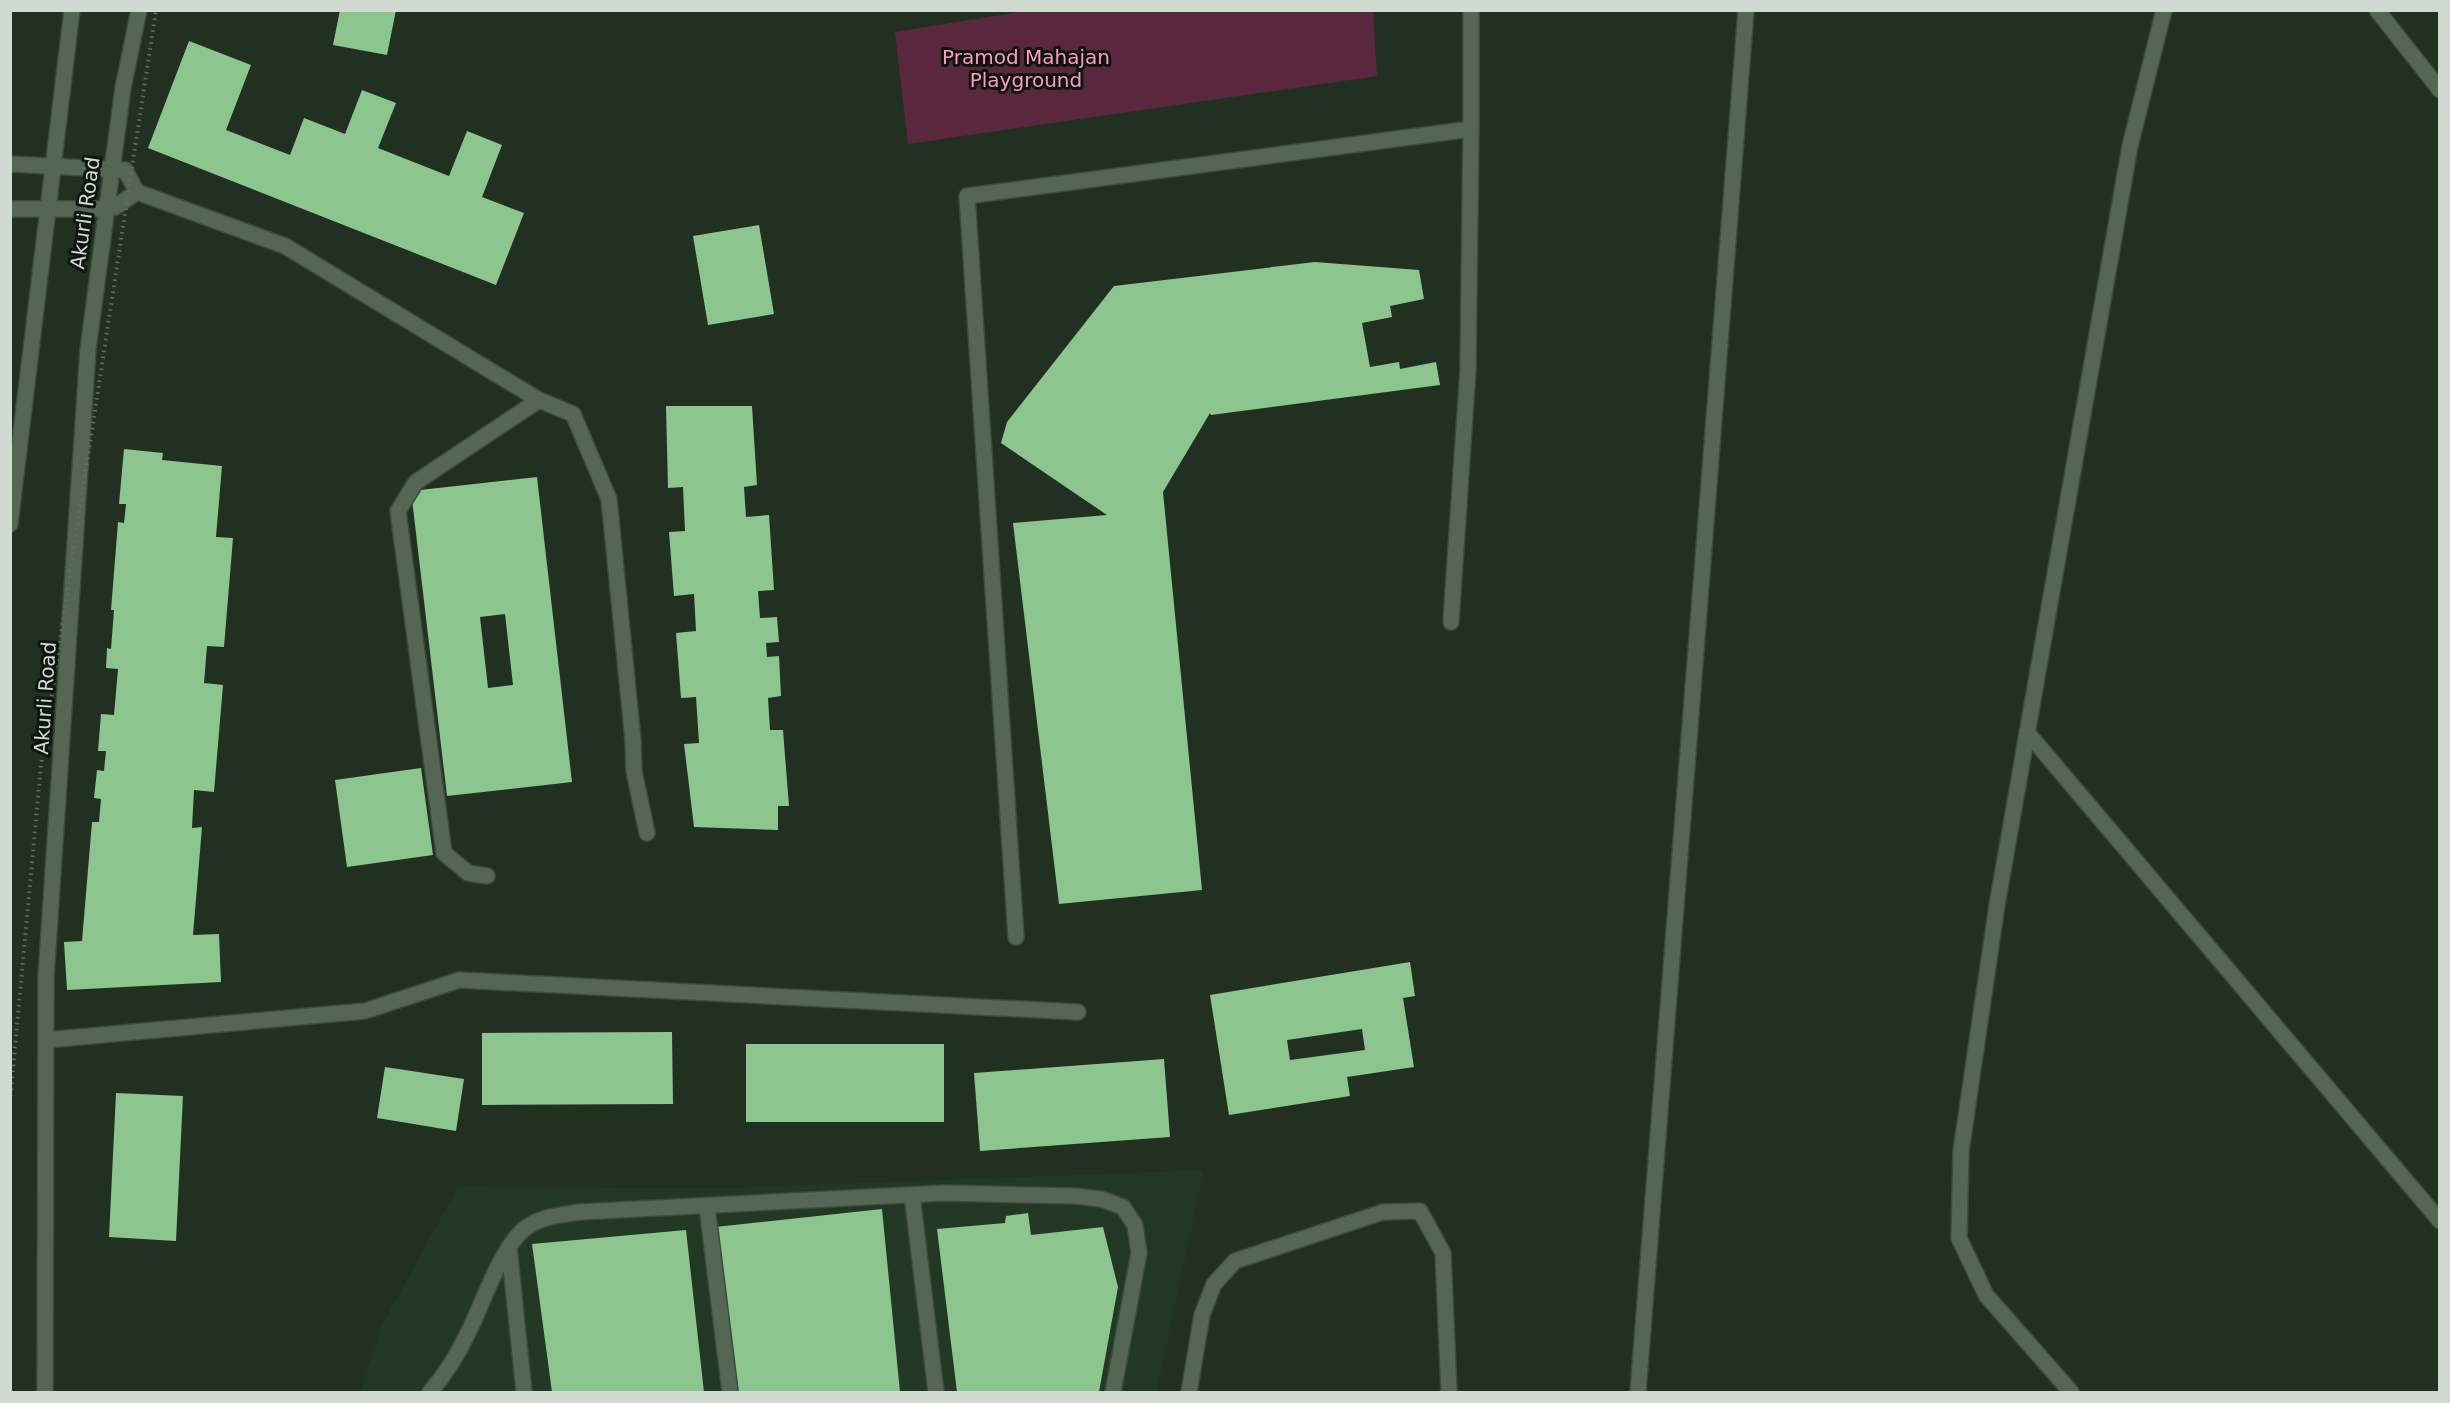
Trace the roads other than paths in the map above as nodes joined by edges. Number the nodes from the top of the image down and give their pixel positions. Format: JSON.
{"nodes":[{"id":1,"x":72,"y":10,"type":"edge"},
{"id":2,"x":139,"y":10,"type":"edge"},
{"id":3,"x":1471,"y":10,"type":"edge"},
{"id":4,"x":1746,"y":10,"type":"edge"},
{"id":5,"x":2164,"y":10,"type":"edge"},
{"id":6,"x":2377,"y":10,"type":"edge"},
{"id":7,"x":2439,"y":90,"type":"edge"},
{"id":8,"x":1470,"y":129,"type":"junction"},
{"id":9,"x":10,"y":164,"type":"edge"},
{"id":10,"x":52,"y":167,"type":"junction"},
{"id":11,"x":113,"y":169,"type":"junction"},
{"id":12,"x":137,"y":192,"type":"junction"},
{"id":13,"x":10,"y":209,"type":"edge"},
{"id":14,"x":47,"y":209,"type":"junction"},
{"id":15,"x":107,"y":209,"type":"junction"},
{"id":16,"x":539,"y":400,"type":"junction"},
{"id":17,"x":10,"y":524,"type":"edge"},
{"id":18,"x":1451,"y":622,"type":"dead end"},
{"id":19,"x":2027,"y":732,"type":"junction"},
{"id":20,"x":647,"y":833,"type":"dead end"},
{"id":21,"x":488,"y":876,"type":"dead end"},
{"id":22,"x":1016,"y":937,"type":"dead end"},
{"id":23,"x":1078,"y":1012,"type":"dead end"},
{"id":24,"x":46,"y":1040,"type":"junction"},
{"id":25,"x":912,"y":1195,"type":"junction"},
{"id":26,"x":707,"y":1207,"type":"junction"},
{"id":27,"x":2439,"y":1221,"type":"edge"},
{"id":28,"x":509,"y":1247,"type":"junction"},
{"id":29,"x":45,"y":1392,"type":"edge"},
{"id":30,"x":430,"y":1392,"type":"edge"},
{"id":31,"x":524,"y":1392,"type":"edge"},
{"id":32,"x":730,"y":1392,"type":"edge"},
{"id":33,"x":936,"y":1392,"type":"edge"},
{"id":34,"x":1113,"y":1392,"type":"edge"},
{"id":35,"x":1190,"y":1392,"type":"edge"},
{"id":36,"x":1449,"y":1392,"type":"edge"},
{"id":37,"x":1638,"y":1392,"type":"edge"},
{"id":38,"x":2071,"y":1392,"type":"edge"}],
"edges":[{"from":1,"to":10,"type":"street","name":"Akurli Road"},
{"from":2,"to":11,"type":"street","name":"Akurli Road"},
{"from":3,"to":8,"type":"street"},
{"from":4,"to":37,"type":"street"},
{"from":5,"to":19,"type":"street"},
{"from":6,"to":7,"type":"street"},
{"from":8,"to":18,"type":"street"},
{"from":8,"to":22,"type":"street"},
{"from":9,"to":10,"type":"street"},
{"from":10,"to":11,"type":"street"},
{"from":10,"to":14,"type":"street","name":"Akurli Road"},
{"from":11,"to":12,"type":"street"},
{"from":11,"to":15,"type":"street","name":"Akurli Road"},
{"from":12,"to":15,"type":"street"},
{"from":12,"to":16,"type":"street"},
{"from":13,"to":14,"type":"street"},
{"from":14,"to":15,"type":"street"},
{"from":14,"to":17,"type":"street","name":"Akurli Road"},
{"from":15,"to":24,"type":"street","name":"Akurli Road"},
{"from":16,"to":20,"type":"street"},
{"from":16,"to":21,"type":"street"},
{"from":19,"to":27,"type":"street"},
{"from":19,"to":38,"type":"street"},
{"from":23,"to":24,"type":"street"},
{"from":24,"to":29,"type":"street","name":"Akurli Road"},
{"from":25,"to":26,"type":"street"},
{"from":25,"to":33,"type":"street"},
{"from":25,"to":34,"type":"street"},
{"from":26,"to":28,"type":"street"},
{"from":26,"to":32,"type":"street"},
{"from":28,"to":30,"type":"street"},
{"from":28,"to":31,"type":"street"},
{"from":35,"to":36,"type":"street"}]}
